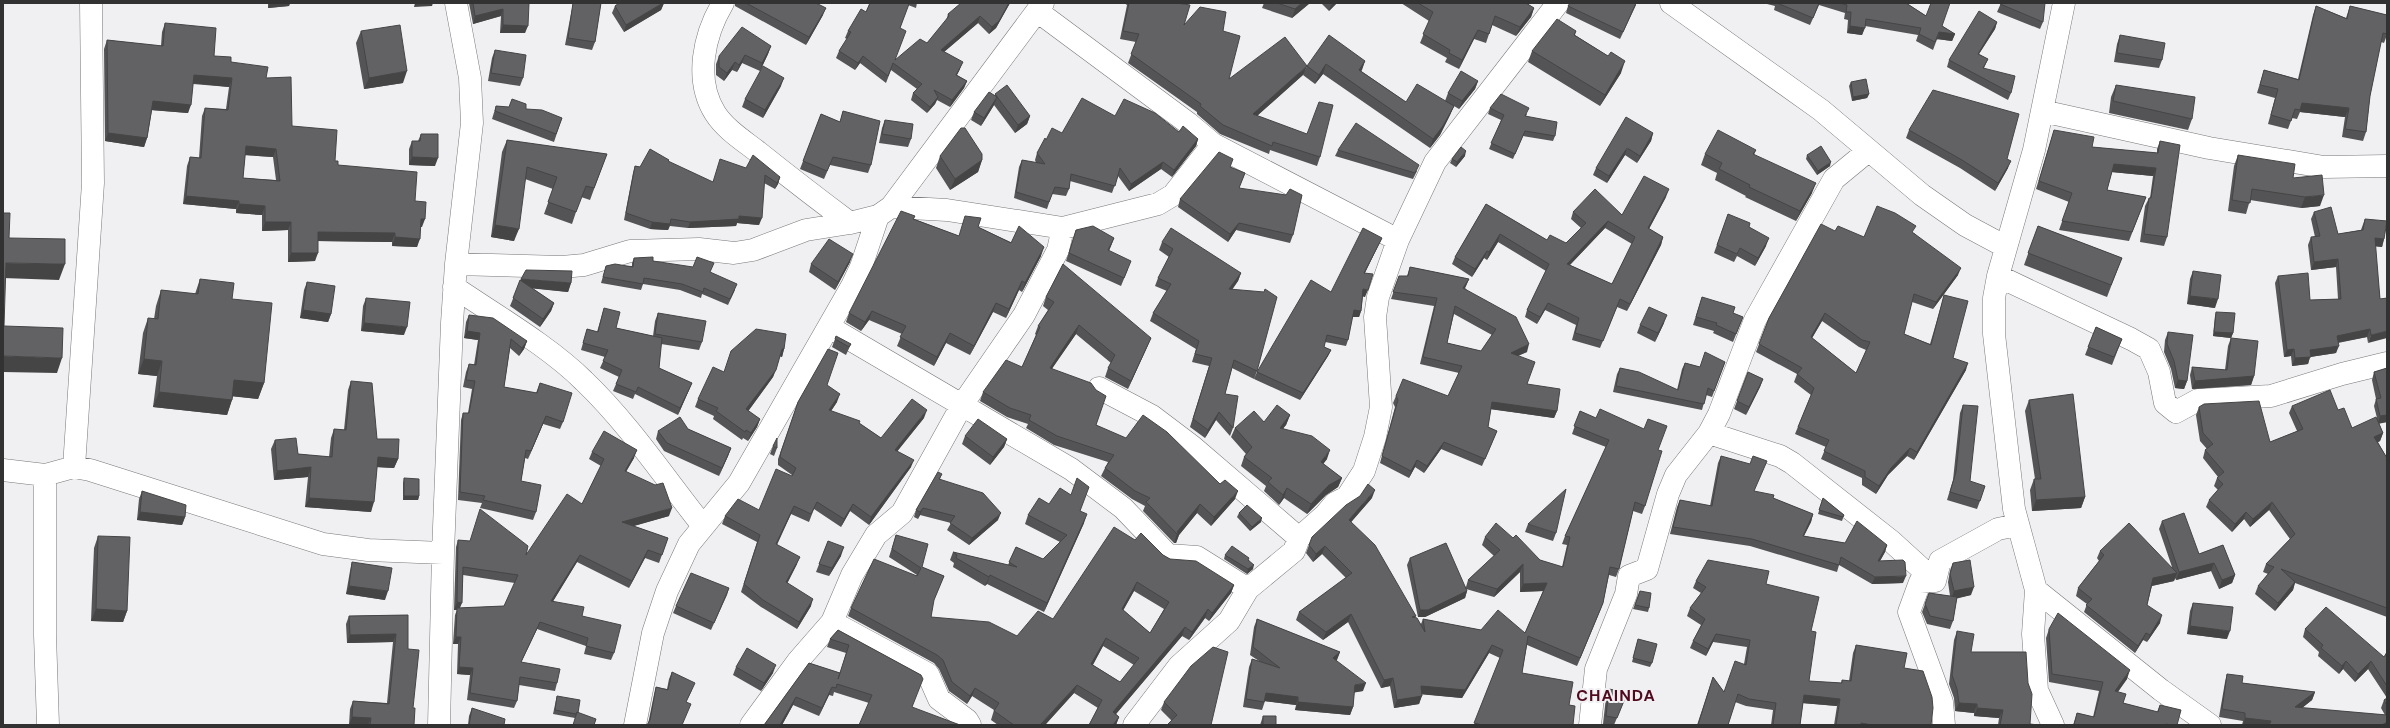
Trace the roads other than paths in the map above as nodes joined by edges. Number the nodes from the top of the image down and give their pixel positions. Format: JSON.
{"nodes":[{"id":1,"x":91,"y":3,"type":"edge"},
{"id":2,"x":456,"y":3,"type":"edge"},
{"id":3,"x":723,"y":3,"type":"edge"},
{"id":4,"x":1558,"y":3,"type":"edge"},
{"id":5,"x":1671,"y":3,"type":"edge"},
{"id":6,"x":2064,"y":3,"type":"edge"},
{"id":7,"x":1040,"y":7,"type":"edge"},
{"id":8,"x":2042,"y":111,"type":"junction"},
{"id":9,"x":1213,"y":144,"type":"junction"},
{"id":10,"x":1868,"y":151,"type":"junction"},
{"id":11,"x":2387,"y":166,"type":"edge"},
{"id":12,"x":884,"y":212,"type":"junction"},
{"id":13,"x":850,"y":223,"type":"junction"},
{"id":14,"x":1063,"y":228,"type":"junction"},
{"id":15,"x":1398,"y":240,"type":"junction"},
{"id":16,"x":2006,"y":247,"type":"junction"},
{"id":17,"x":456,"y":264,"type":"junction"},
{"id":18,"x":1998,"y":276,"type":"junction"},
{"id":19,"x":454,"y":287,"type":"junction"},
{"id":20,"x":829,"y":327,"type":"junction"},
{"id":21,"x":2387,"y":363,"type":"edge"},
{"id":22,"x":1099,"y":388,"type":"dead end"},
{"id":23,"x":962,"y":405,"type":"junction"},
{"id":24,"x":1709,"y":433,"type":"junction"},
{"id":25,"x":74,"y":467,"type":"junction"},
{"id":26,"x":3,"y":470,"type":"edge"},
{"id":27,"x":45,"y":475,"type":"junction"},
{"id":28,"x":2017,"y":525,"type":"junction"},
{"id":29,"x":703,"y":526,"type":"junction"},
{"id":30,"x":1299,"y":538,"type":"junction"},
{"id":31,"x":443,"y":553,"type":"junction"},
{"id":32,"x":1935,"y":581,"type":"junction"},
{"id":33,"x":1248,"y":589,"type":"junction"},
{"id":34,"x":2036,"y":590,"type":"junction"},
{"id":35,"x":832,"y":622,"type":"junction"},
{"id":36,"x":48,"y":725,"type":"edge"},
{"id":37,"x":439,"y":725,"type":"edge"},
{"id":38,"x":635,"y":725,"type":"edge"},
{"id":39,"x":751,"y":725,"type":"edge"},
{"id":40,"x":970,"y":725,"type":"edge"},
{"id":41,"x":1134,"y":725,"type":"edge"},
{"id":42,"x":1590,"y":725,"type":"edge"},
{"id":43,"x":1944,"y":725,"type":"edge"},
{"id":44,"x":2053,"y":725,"type":"edge"},
{"id":45,"x":2210,"y":725,"type":"edge"}],
"edges":[{"from":1,"to":25,"type":"street"},
{"from":2,"to":17,"type":"street"},
{"from":3,"to":13,"type":"street"},
{"from":4,"to":15,"type":"street"},
{"from":5,"to":10,"type":"street"},
{"from":6,"to":8,"type":"street"},
{"from":7,"to":9,"type":"street"},
{"from":7,"to":12,"type":"street"},
{"from":8,"to":11,"type":"street"},
{"from":8,"to":16,"type":"street"},
{"from":9,"to":14,"type":"street"},
{"from":9,"to":15,"type":"street"},
{"from":10,"to":16,"type":"street"},
{"from":10,"to":24,"type":"street"},
{"from":12,"to":13,"type":"street"},
{"from":12,"to":14,"type":"street"},
{"from":12,"to":20,"type":"street"},
{"from":13,"to":17,"type":"street"},
{"from":14,"to":23,"type":"street"},
{"from":15,"to":30,"type":"street"},
{"from":16,"to":18,"type":"street"},
{"from":17,"to":19,"type":"street"},
{"from":18,"to":21,"type":"street"},
{"from":18,"to":28,"type":"street"},
{"from":19,"to":29,"type":"street"},
{"from":19,"to":31,"type":"street"},
{"from":20,"to":23,"type":"street"},
{"from":20,"to":29,"type":"street"},
{"from":22,"to":30,"type":"street"},
{"from":23,"to":33,"type":"street"},
{"from":23,"to":35,"type":"street"},
{"from":24,"to":32,"type":"street"},
{"from":24,"to":42,"type":"street"},
{"from":25,"to":27,"type":"street"},
{"from":25,"to":31,"type":"street"},
{"from":26,"to":27,"type":"street"},
{"from":27,"to":36,"type":"street"},
{"from":28,"to":32,"type":"street"},
{"from":28,"to":34,"type":"street"},
{"from":29,"to":38,"type":"street"},
{"from":30,"to":33,"type":"street"},
{"from":31,"to":37,"type":"street"},
{"from":32,"to":43,"type":"street"},
{"from":33,"to":41,"type":"street"},
{"from":34,"to":44,"type":"street"},
{"from":34,"to":45,"type":"street"},
{"from":35,"to":39,"type":"street"},
{"from":35,"to":40,"type":"street"}]}
